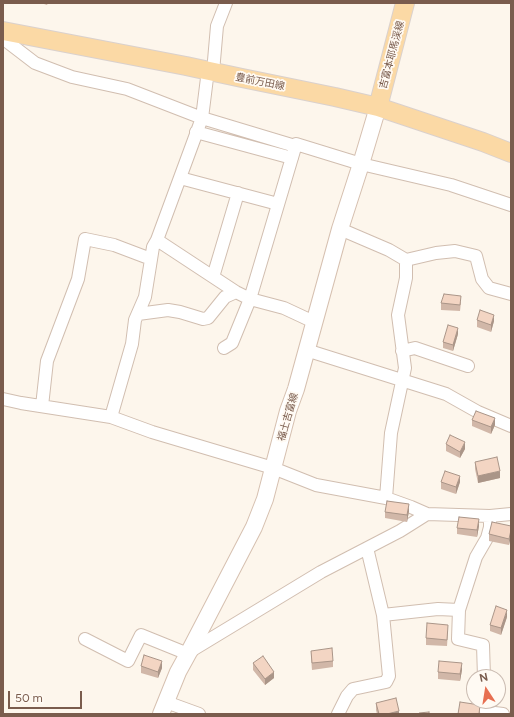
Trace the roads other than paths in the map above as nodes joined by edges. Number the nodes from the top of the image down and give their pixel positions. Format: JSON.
{"nodes":[{"id":1,"x":226,"y":3,"type":"edge"},
{"id":2,"x":405,"y":3,"type":"edge"},
{"id":3,"x":4,"y":32,"type":"edge"},
{"id":4,"x":210,"y":71,"type":"junction"},
{"id":5,"x":378,"y":107,"type":"junction"},
{"id":6,"x":202,"y":118,"type":"junction"},
{"id":7,"x":196,"y":132,"type":"junction"},
{"id":8,"x":296,"y":146,"type":"junction"},
{"id":9,"x":511,"y":153,"type":"edge"},
{"id":10,"x":292,"y":158,"type":"junction"},
{"id":11,"x":361,"y":164,"type":"junction"},
{"id":12,"x":180,"y":178,"type":"junction"},
{"id":13,"x":238,"y":193,"type":"junction"},
{"id":14,"x":278,"y":204,"type":"junction"},
{"id":15,"x":511,"y":205,"type":"edge"},
{"id":16,"x":340,"y":229,"type":"junction"},
{"id":17,"x":157,"y":240,"type":"junction"},
{"id":18,"x":151,"y":259,"type":"junction"},
{"id":19,"x":406,"y":260,"type":"junction"},
{"id":20,"x":213,"y":277,"type":"junction"},
{"id":21,"x":236,"y":292,"type":"junction"},
{"id":22,"x":511,"y":294,"type":"edge"},
{"id":23,"x":250,"y":299,"type":"junction"},
{"id":24,"x":138,"y":314,"type":"junction"},
{"id":25,"x":314,"y":322,"type":"junction"},
{"id":26,"x":224,"y":348,"type":"dead end"},
{"id":27,"x":306,"y":350,"type":"junction"},
{"id":28,"x":402,"y":351,"type":"junction"},
{"id":29,"x":468,"y":366,"type":"dead end"},
{"id":30,"x":402,"y":380,"type":"junction"},
{"id":31,"x":3,"y":399,"type":"edge"},
{"id":32,"x":42,"y":406,"type":"junction"},
{"id":33,"x":111,"y":417,"type":"junction"},
{"id":34,"x":511,"y":426,"type":"edge"},
{"id":35,"x":273,"y":468,"type":"junction"},
{"id":36,"x":386,"y":498,"type":"junction"},
{"id":37,"x":427,"y":514,"type":"junction"},
{"id":38,"x":511,"y":514,"type":"edge"},
{"id":39,"x":490,"y":516,"type":"junction"},
{"id":40,"x":367,"y":548,"type":"junction"},
{"id":41,"x":459,"y":610,"type":"junction"},
{"id":42,"x":384,"y":615,"type":"junction"},
{"id":43,"x":85,"y":639,"type":"dead end"},
{"id":44,"x":189,"y":653,"type":"junction"},
{"id":45,"x":484,"y":669,"type":"edge"},
{"id":46,"x":163,"y":708,"type":"edge"},
{"id":47,"x":486,"y":709,"type":"edge"},
{"id":48,"x":199,"y":714,"type":"edge"},
{"id":49,"x":338,"y":714,"type":"edge"},
{"id":50,"x":503,"y":714,"type":"edge"}],
"edges":[{"from":1,"to":4,"type":"street"},
{"from":2,"to":5,"type":"main road","name":"吉富本耶馬渓線"},
{"from":3,"to":4,"type":"main road","name":"豊前万田線"},
{"from":3,"to":6,"type":"street"},
{"from":4,"to":5,"type":"main road","name":"豊前万田線"},
{"from":4,"to":6,"type":"street"},
{"from":5,"to":9,"type":"main road","name":"豊前万田線"},
{"from":5,"to":11,"type":"main road","name":"福土吉富線"},
{"from":6,"to":7,"type":"street"},
{"from":6,"to":8,"type":"street"},
{"from":7,"to":10,"type":"street"},
{"from":7,"to":12,"type":"street"},
{"from":8,"to":10,"type":"street"},
{"from":8,"to":11,"type":"street"},
{"from":10,"to":14,"type":"street"},
{"from":11,"to":15,"type":"street"},
{"from":11,"to":16,"type":"main road","name":"福土吉富線"},
{"from":12,"to":13,"type":"street"},
{"from":12,"to":17,"type":"street"},
{"from":13,"to":14,"type":"street"},
{"from":13,"to":20,"type":"street"},
{"from":14,"to":23,"type":"street"},
{"from":16,"to":19,"type":"street"},
{"from":16,"to":25,"type":"main road","name":"福土吉富線"},
{"from":17,"to":18,"type":"street"},
{"from":17,"to":20,"type":"street"},
{"from":18,"to":24,"type":"street"},
{"from":18,"to":32,"type":"street"},
{"from":19,"to":22,"type":"street"},
{"from":19,"to":28,"type":"street"},
{"from":20,"to":21,"type":"street"},
{"from":21,"to":23,"type":"street"},
{"from":21,"to":24,"type":"street"},
{"from":23,"to":25,"type":"street"},
{"from":23,"to":26,"type":"street"},
{"from":24,"to":33,"type":"street"},
{"from":25,"to":27,"type":"main road","name":"福土吉富線"},
{"from":27,"to":30,"type":"street"},
{"from":27,"to":35,"type":"main road","name":"福土吉富線"},
{"from":28,"to":29,"type":"street"},
{"from":28,"to":30,"type":"street"},
{"from":30,"to":34,"type":"street"},
{"from":30,"to":36,"type":"street"},
{"from":31,"to":32,"type":"street"},
{"from":32,"to":33,"type":"street"},
{"from":33,"to":35,"type":"street"},
{"from":35,"to":36,"type":"street"},
{"from":35,"to":44,"type":"main road","name":"福土吉富線"},
{"from":36,"to":37,"type":"street"},
{"from":37,"to":39,"type":"street"},
{"from":37,"to":40,"type":"street"},
{"from":38,"to":39,"type":"street"},
{"from":39,"to":41,"type":"street"},
{"from":40,"to":42,"type":"street"},
{"from":40,"to":44,"type":"street"},
{"from":41,"to":42,"type":"street"},
{"from":41,"to":45,"type":"street"},
{"from":42,"to":49,"type":"street"},
{"from":43,"to":44,"type":"street"},
{"from":44,"to":46,"type":"main road","name":"福土吉富線"},
{"from":46,"to":48,"type":"street"},
{"from":47,"to":50,"type":"street"}]}
